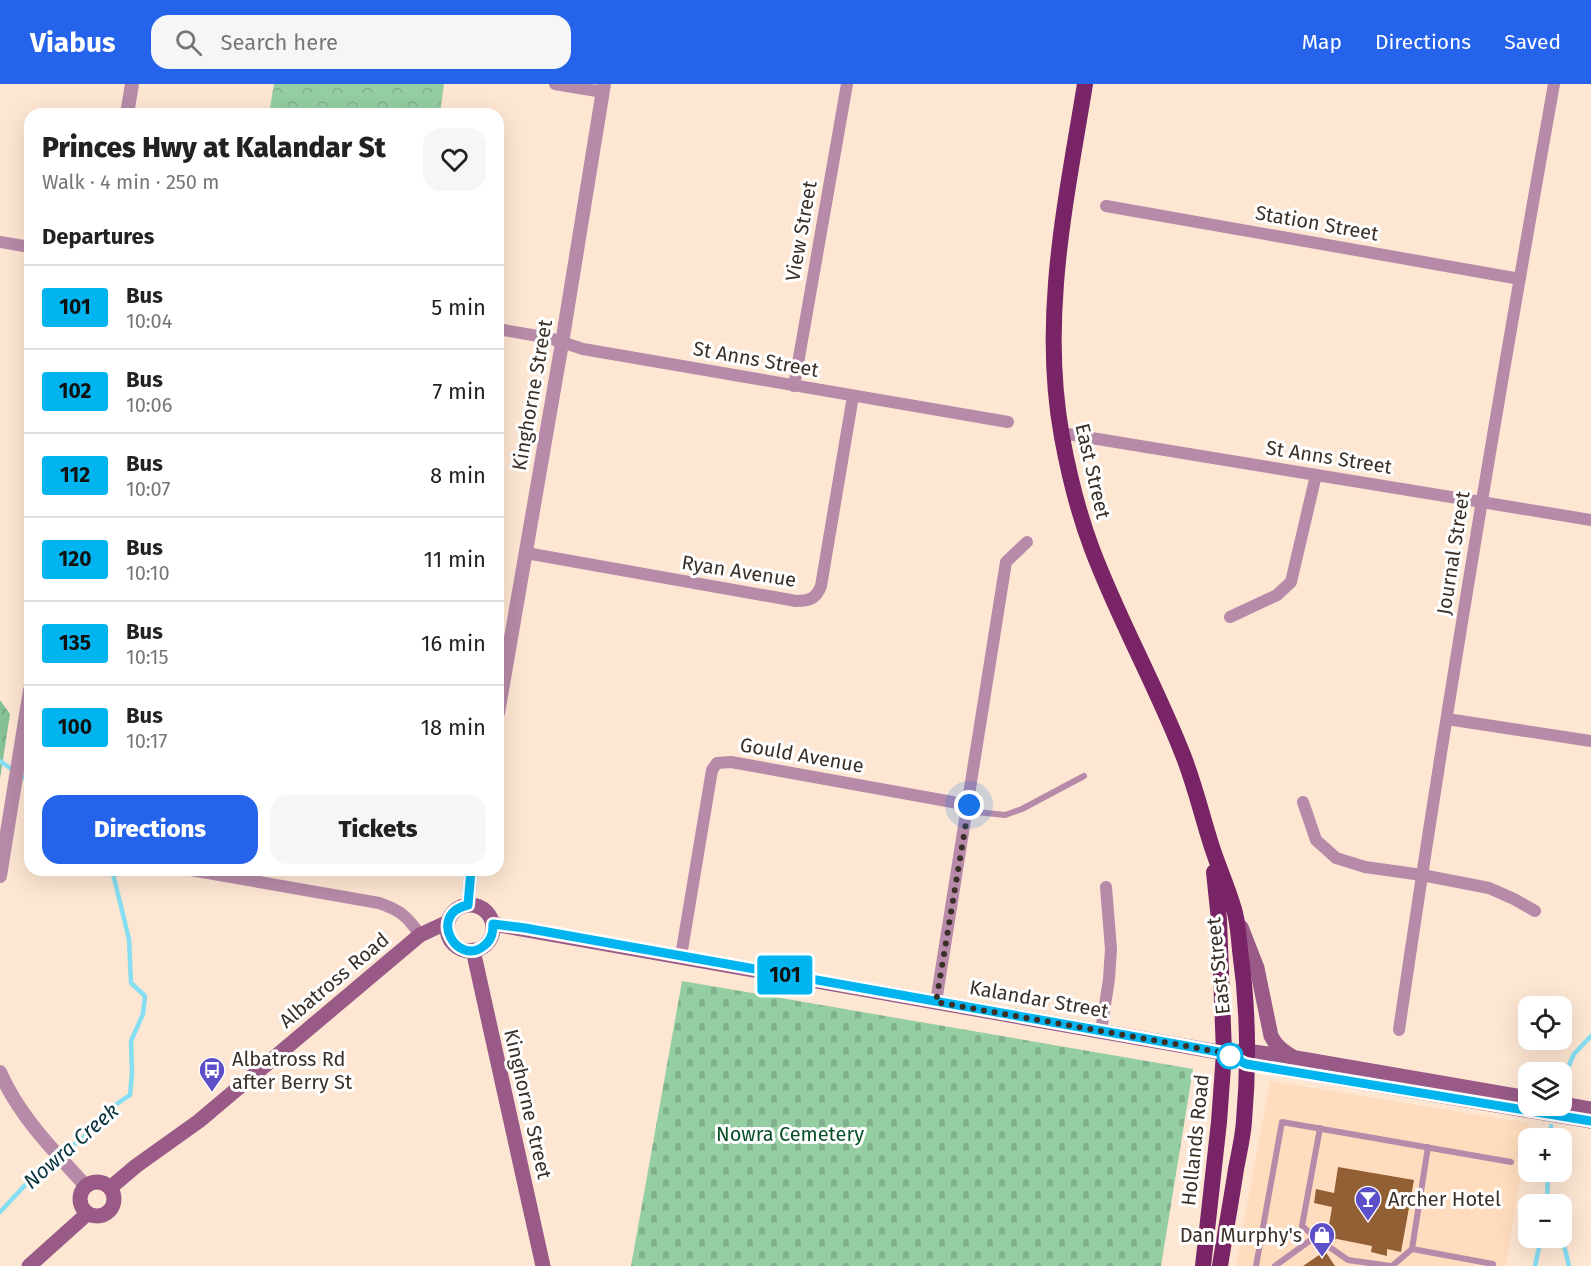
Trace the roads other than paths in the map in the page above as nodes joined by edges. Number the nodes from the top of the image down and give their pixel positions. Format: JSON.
{"nodes":[{"id":1,"x":132,"y":84,"type":"edge"},
{"id":2,"x":555,"y":84,"type":"edge"},
{"id":3,"x":847,"y":84,"type":"edge"},
{"id":4,"x":1085,"y":84,"type":"edge"},
{"id":5,"x":1554,"y":84,"type":"edge"},
{"id":6,"x":604,"y":88,"type":"edge"},
{"id":7,"x":128,"y":108,"type":"edge"},
{"id":8,"x":1107,"y":206,"type":"dead end"},
{"id":9,"x":0,"y":242,"type":"edge"},
{"id":10,"x":24,"y":246,"type":"edge"},
{"id":11,"x":1520,"y":279,"type":"junction"},
{"id":12,"x":504,"y":330,"type":"edge"},
{"id":13,"x":562,"y":343,"type":"junction"},
{"id":14,"x":794,"y":386,"type":"junction"},
{"id":15,"x":853,"y":396,"type":"junction"},
{"id":16,"x":1008,"y":422,"type":"dead end"},
{"id":17,"x":1061,"y":433,"type":"junction"},
{"id":18,"x":1316,"y":475,"type":"junction"},
{"id":19,"x":1481,"y":502,"type":"junction"},
{"id":20,"x":1591,"y":520,"type":"edge"},
{"id":21,"x":1027,"y":542,"type":"dead end"},
{"id":22,"x":526,"y":554,"type":"junction"},
{"id":23,"x":1230,"y":617,"type":"dead end"},
{"id":24,"x":504,"y":679,"type":"edge"},
{"id":25,"x":1447,"y":719,"type":"junction"},
{"id":26,"x":24,"y":728,"type":"edge"},
{"id":27,"x":1591,"y":741,"type":"edge"},
{"id":28,"x":1084,"y":776,"type":"dead end"},
{"id":29,"x":1303,"y":802,"type":"dead end"},
{"id":30,"x":968,"y":808,"type":"junction"},
{"id":31,"x":3,"y":839,"type":"edge"},
{"id":32,"x":1211,"y":845,"type":"junction"},
{"id":33,"x":1422,"y":875,"type":"junction"},
{"id":34,"x":0,"y":876,"type":"edge"},
{"id":35,"x":259,"y":876,"type":"edge"},
{"id":36,"x":470,"y":876,"type":"edge"},
{"id":37,"x":1106,"y":886,"type":"dead end"},
{"id":38,"x":468,"y":905,"type":"junction"},
{"id":39,"x":1535,"y":911,"type":"dead end"},
{"id":40,"x":1235,"y":914,"type":"junction"},
{"id":41,"x":448,"y":922,"type":"junction"},
{"id":42,"x":493,"y":924,"type":"junction"},
{"id":43,"x":420,"y":935,"type":"junction"},
{"id":44,"x":473,"y":950,"type":"junction"},
{"id":45,"x":681,"y":957,"type":"junction"},
{"id":46,"x":936,"y":1002,"type":"junction"},
{"id":47,"x":1399,"y":1030,"type":"dead end"},
{"id":48,"x":1101,"y":1031,"type":"junction"},
{"id":49,"x":1224,"y":1053,"type":"junction"},
{"id":50,"x":1247,"y":1057,"type":"junction"},
{"id":51,"x":1296,"y":1058,"type":"junction"},
{"id":52,"x":0,"y":1072,"type":"edge"},
{"id":53,"x":1518,"y":1096,"type":"edge"},
{"id":54,"x":1572,"y":1106,"type":"edge"},
{"id":55,"x":1591,"y":1109,"type":"edge"},
{"id":56,"x":1591,"y":1121,"type":"edge"},
{"id":57,"x":1320,"y":1128,"type":"junction"},
{"id":58,"x":1428,"y":1147,"type":"junction"},
{"id":59,"x":1510,"y":1162,"type":"dead end"},
{"id":60,"x":86,"y":1186,"type":"junction"},
{"id":61,"x":110,"y":1188,"type":"junction"},
{"id":62,"x":87,"y":1214,"type":"junction"},
{"id":63,"x":1316,"y":1237,"type":"junction"},
{"id":64,"x":1412,"y":1249,"type":"junction"},
{"id":65,"x":1493,"y":1264,"type":"dead end"},
{"id":66,"x":29,"y":1266,"type":"edge"},
{"id":67,"x":543,"y":1266,"type":"edge"},
{"id":68,"x":1203,"y":1266,"type":"edge"},
{"id":69,"x":1220,"y":1266,"type":"edge"},
{"id":70,"x":1257,"y":1266,"type":"edge"},
{"id":71,"x":1275,"y":1266,"type":"edge"},
{"id":72,"x":1391,"y":1266,"type":"edge"}],
"edges":[{"from":1,"to":7,"type":"street"},
{"from":2,"to":6,"type":"street"},
{"from":3,"to":14,"type":"street","name":"View Street"},
{"from":4,"to":17,"type":"highway","name":"East Street"},
{"from":5,"to":11,"type":"street","name":"Journal Street"},
{"from":6,"to":13,"type":"street","name":"Kinghorne Street"},
{"from":8,"to":11,"type":"street","name":"Station Street"},
{"from":9,"to":10,"type":"street"},
{"from":11,"to":19,"type":"street","name":"Journal Street"},
{"from":12,"to":13,"type":"street","name":"St Anns Street"},
{"from":13,"to":14,"type":"street","name":"St Anns Street"},
{"from":13,"to":22,"type":"street","name":"Kinghorne Street"},
{"from":14,"to":15,"type":"street","name":"St Anns Street"},
{"from":15,"to":16,"type":"street","name":"St Anns Street"},
{"from":15,"to":22,"type":"street","name":"Ryan Avenue"},
{"from":17,"to":18,"type":"street","name":"St Anns Street"},
{"from":17,"to":32,"type":"highway","name":"East Street"},
{"from":18,"to":19,"type":"street","name":"St Anns Street"},
{"from":18,"to":23,"type":"street"},
{"from":19,"to":20,"type":"street","name":"St Anns Street"},
{"from":19,"to":25,"type":"street","name":"Journal Street"},
{"from":21,"to":30,"type":"street"},
{"from":22,"to":24,"type":"street","name":"Kinghorne Street"},
{"from":25,"to":27,"type":"street"},
{"from":25,"to":33,"type":"street","name":"Journal Street"},
{"from":26,"to":31,"type":"street"},
{"from":28,"to":30,"type":"lane"},
{"from":29,"to":33,"type":"street"},
{"from":30,"to":45,"type":"street","name":"Gould Avenue"},
{"from":30,"to":46,"type":"street"},
{"from":31,"to":34,"type":"street"},
{"from":32,"to":40,"type":"highway","name":"East Street"},
{"from":32,"to":49,"type":"highway","name":"East Street"},
{"from":33,"to":39,"type":"street"},
{"from":33,"to":47,"type":"street","name":"Journal Street"},
{"from":35,"to":43,"type":"street"},
{"from":36,"to":38,"type":"street"},
{"from":37,"to":48,"type":"street"},
{"from":38,"to":41,"type":"main road"},
{"from":38,"to":42,"type":"main road"},
{"from":40,"to":50,"type":"highway","name":"East Street"},
{"from":40,"to":51,"type":"main road"},
{"from":41,"to":43,"type":"main road","name":"Albatross Road"},
{"from":41,"to":44,"type":"main road"},
{"from":42,"to":44,"type":"main road"},
{"from":42,"to":45,"type":"main road","name":"Kalandar Street"},
{"from":43,"to":61,"type":"main road","name":"Albatross Road"},
{"from":44,"to":67,"type":"main road","name":"Kinghorne Street"},
{"from":45,"to":46,"type":"main road","name":"Kalandar Street"},
{"from":46,"to":48,"type":"main road","name":"Kalandar Street"},
{"from":48,"to":49,"type":"main road","name":"Kalandar Street"},
{"from":49,"to":50,"type":"main road","name":"Kalandar Street"},
{"from":49,"to":68,"type":"highway","name":"Hollands Road"},
{"from":50,"to":51,"type":"main road","name":"Kalandar Street"},
{"from":50,"to":56,"type":"main road","name":"Kalandar Street"},
{"from":50,"to":69,"type":"highway"},
{"from":51,"to":53,"type":"main road","name":"Kalandar Street"},
{"from":52,"to":60,"type":"street"},
{"from":54,"to":55,"type":"main road"},
{"from":57,"to":58,"type":"lane"},
{"from":57,"to":63,"type":"lane"},
{"from":57,"to":70,"type":"lane"},
{"from":58,"to":59,"type":"lane"},
{"from":58,"to":64,"type":"lane"},
{"from":60,"to":61,"type":"main road"},
{"from":60,"to":62,"type":"main road"},
{"from":61,"to":62,"type":"main road"},
{"from":62,"to":66,"type":"main road"},
{"from":63,"to":71,"type":"lane"},
{"from":63,"to":72,"type":"lane"},
{"from":64,"to":65,"type":"lane"},
{"from":64,"to":72,"type":"lane"}]}
